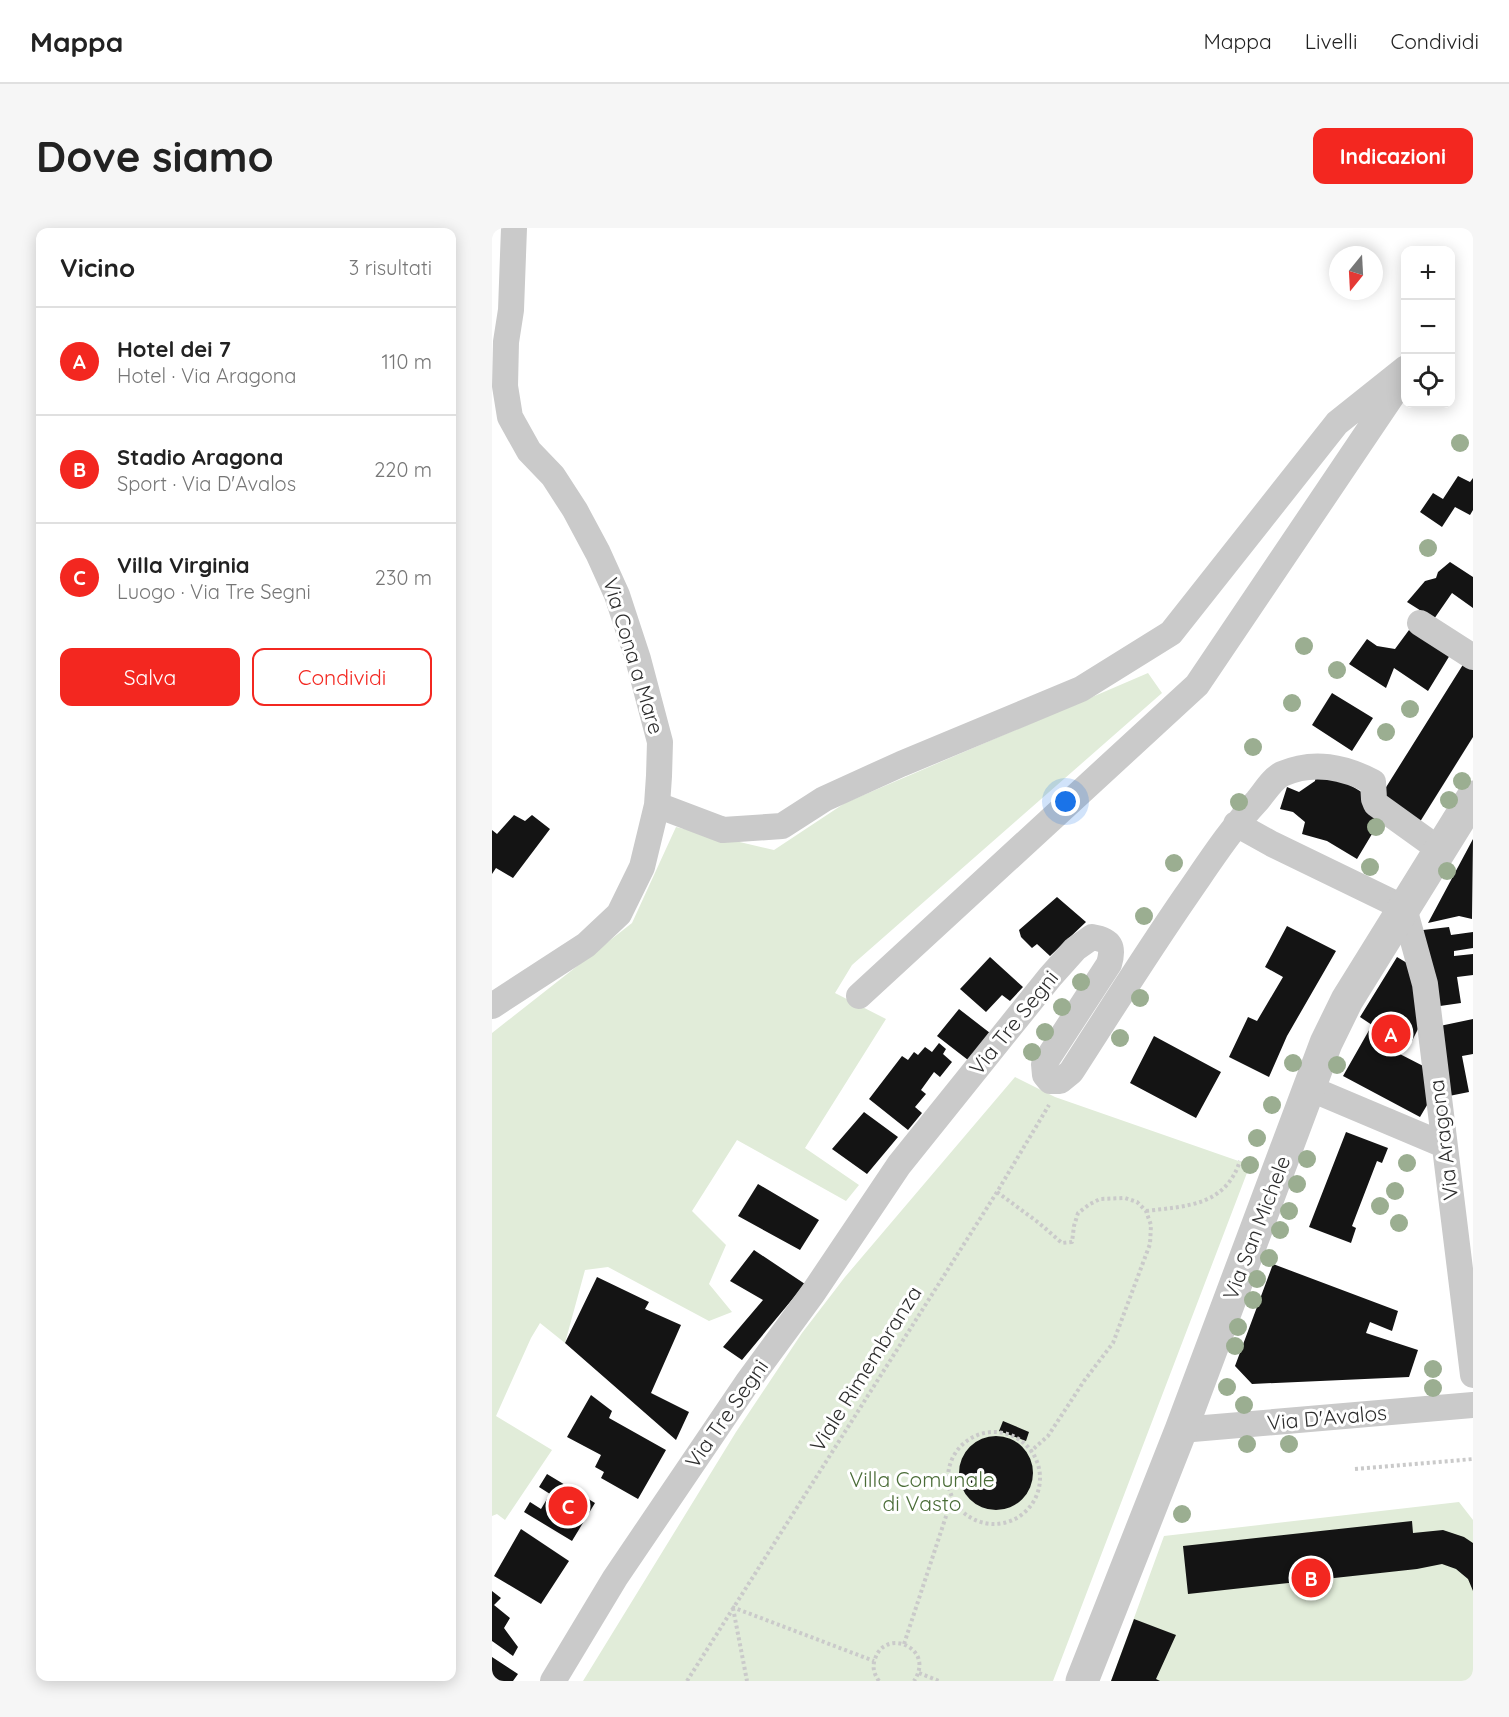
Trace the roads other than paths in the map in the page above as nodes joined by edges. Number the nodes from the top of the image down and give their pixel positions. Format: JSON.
{"nodes":[{"id":1,"x":514,"y":228,"type":"edge"},
{"id":2,"x":1401,"y":372,"type":"edge"},
{"id":3,"x":1401,"y":383,"type":"edge"},
{"id":4,"x":1420,"y":623,"type":"dead end"},
{"id":5,"x":1473,"y":657,"type":"edge"},
{"id":6,"x":1473,"y":797,"type":"edge"},
{"id":7,"x":657,"y":805,"type":"junction"},
{"id":8,"x":1236,"y":824,"type":"junction"},
{"id":9,"x":1440,"y":850,"type":"junction"},
{"id":10,"x":1404,"y":908,"type":"junction"},
{"id":11,"x":859,"y":996,"type":"dead end"},
{"id":12,"x":492,"y":1006,"type":"edge"},
{"id":13,"x":1309,"y":1088,"type":"junction"},
{"id":14,"x":1444,"y":1145,"type":"junction"},
{"id":15,"x":1473,"y":1375,"type":"edge"},
{"id":16,"x":1473,"y":1405,"type":"edge"},
{"id":17,"x":1180,"y":1430,"type":"junction"},
{"id":18,"x":553,"y":1681,"type":"edge"},
{"id":19,"x":1082,"y":1681,"type":"edge"}],
"edges":[{"from":1,"to":7,"type":"street","name":"Via Cona a Mare"},
{"from":2,"to":7,"type":"street"},
{"from":3,"to":11,"type":"street"},
{"from":4,"to":5,"type":"street"},
{"from":6,"to":9,"type":"street","name":"Via San Michele"},
{"from":7,"to":12,"type":"street","name":"Via Cona a Mare"},
{"from":8,"to":9,"type":"street"},
{"from":8,"to":10,"type":"street"},
{"from":8,"to":18,"type":"street","name":"Via Tre Segni"},
{"from":9,"to":10,"type":"street","name":"Via San Michele"},
{"from":10,"to":13,"type":"street","name":"Via San Michele"},
{"from":10,"to":14,"type":"street","name":"Via Aragona"},
{"from":13,"to":14,"type":"street"},
{"from":13,"to":17,"type":"street","name":"Via San Michele"},
{"from":14,"to":15,"type":"street","name":"Via Aragona"},
{"from":16,"to":17,"type":"street","name":"Via D'Avalos"},
{"from":17,"to":19,"type":"street","name":"Via San Michele"}]}
